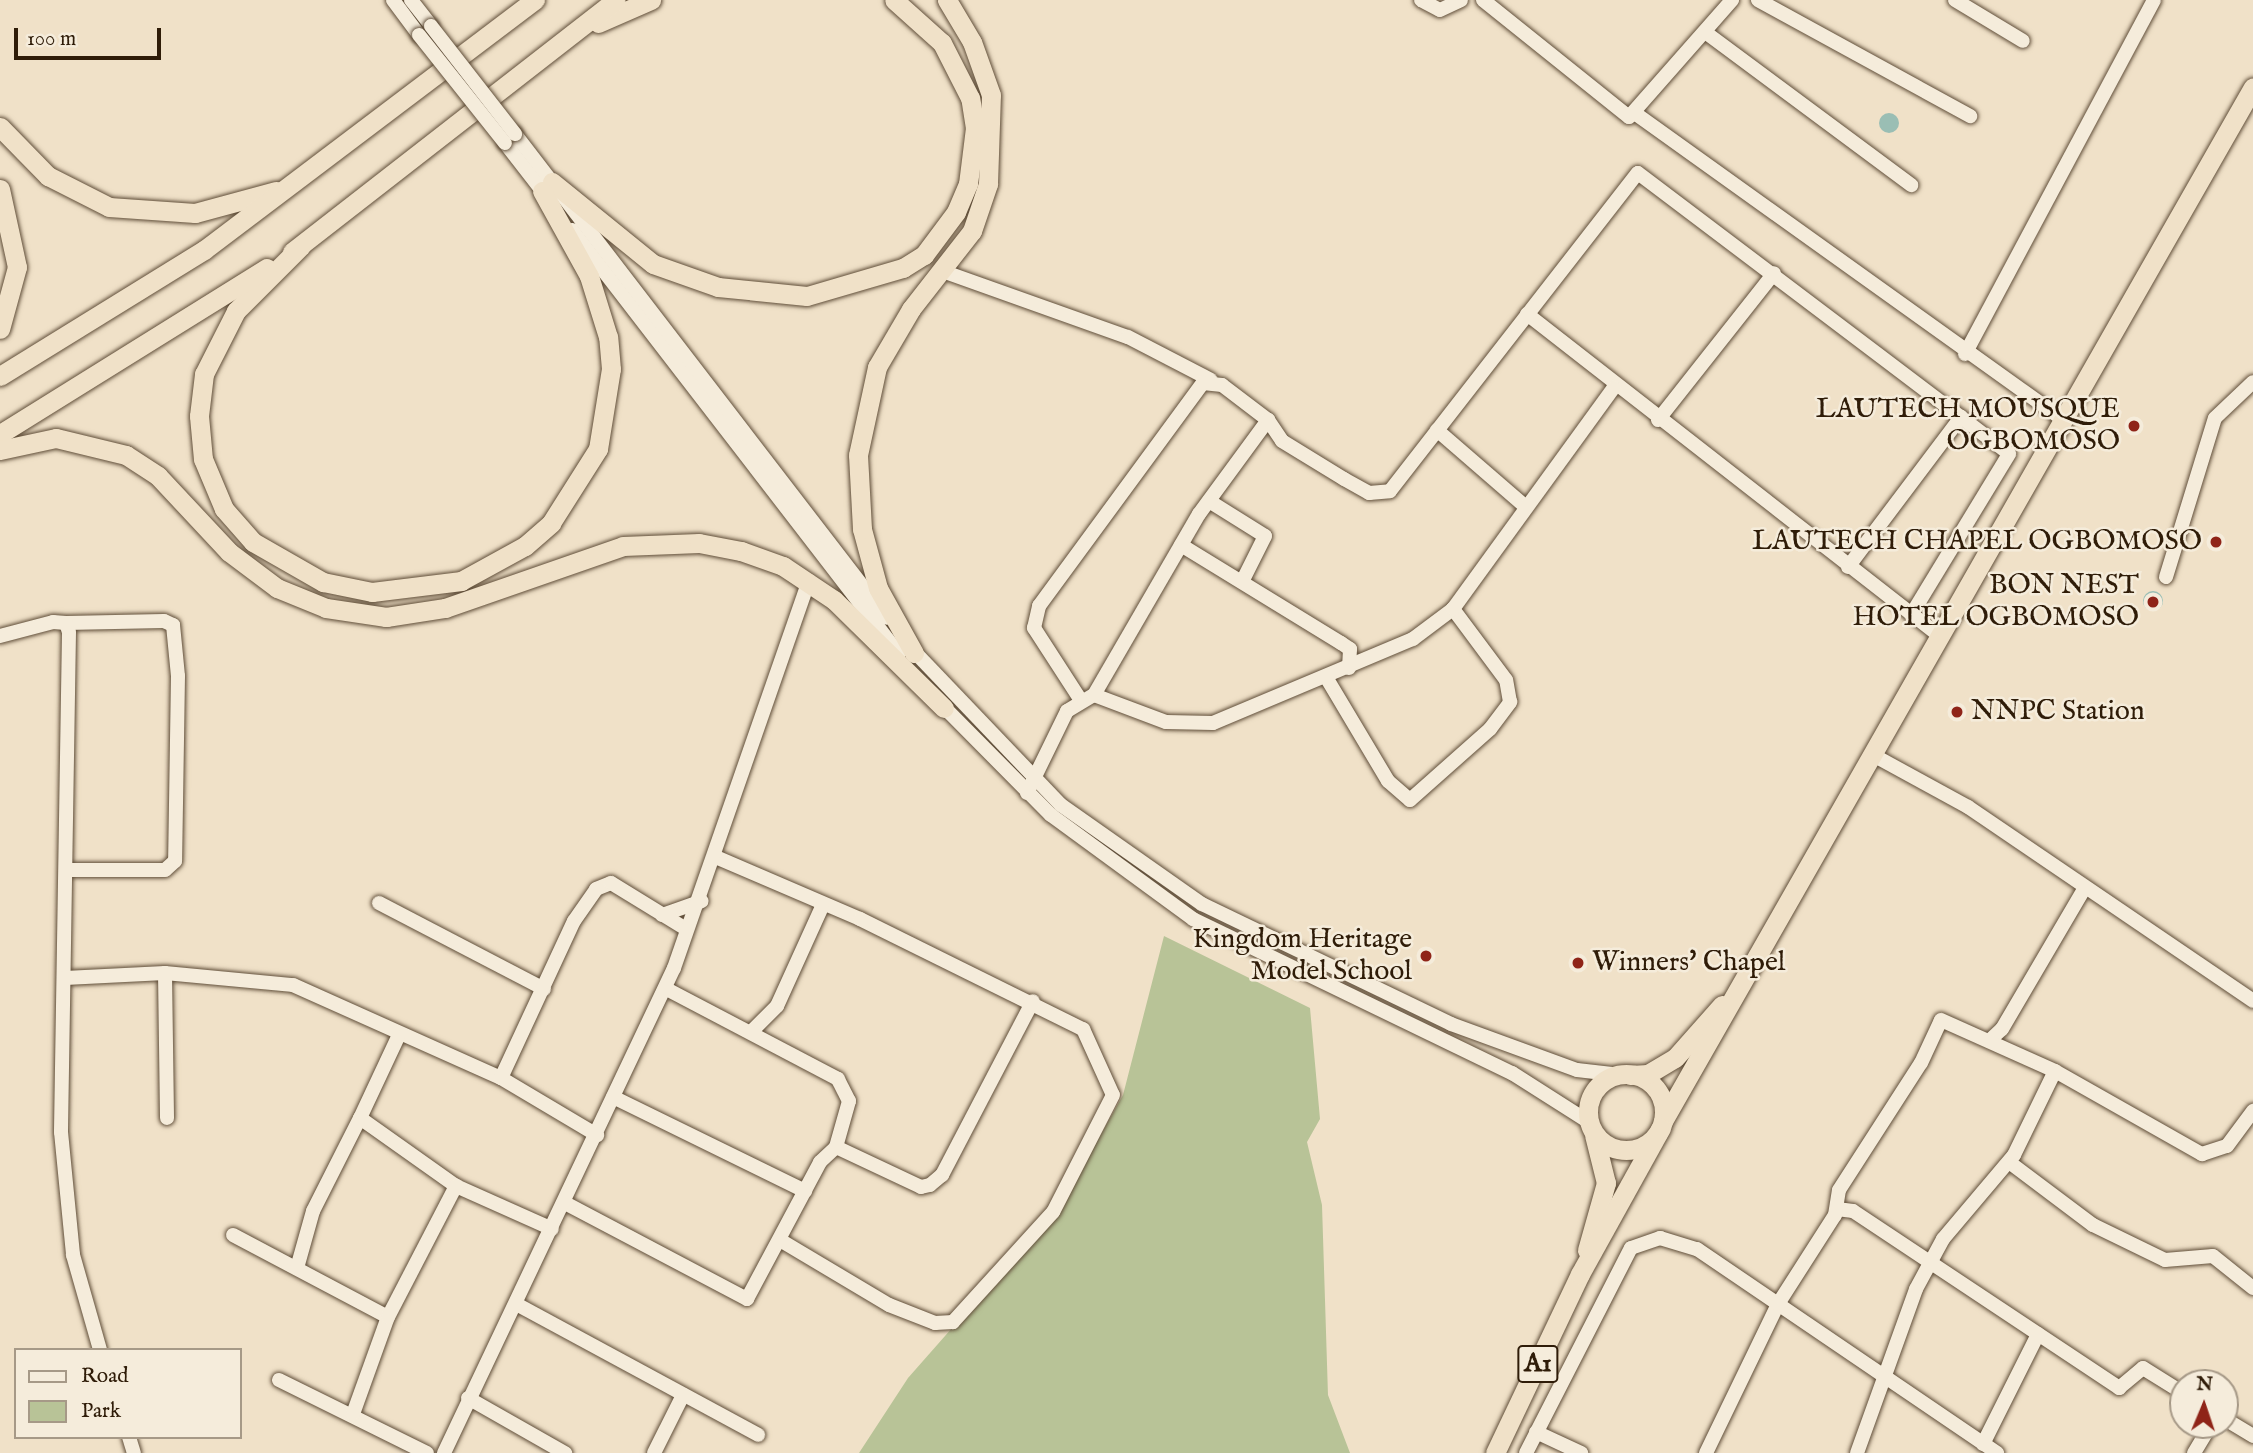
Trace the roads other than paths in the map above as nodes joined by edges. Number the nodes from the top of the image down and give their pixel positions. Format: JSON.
{"nodes":[{"id":1,"x":393,"y":0,"type":"edge"},
{"id":2,"x":411,"y":0,"type":"edge"},
{"id":3,"x":535,"y":0,"type":"edge"},
{"id":4,"x":616,"y":0,"type":"edge"},
{"id":5,"x":651,"y":0,"type":"edge"},
{"id":6,"x":894,"y":0,"type":"edge"},
{"id":7,"x":947,"y":0,"type":"edge"},
{"id":8,"x":1421,"y":0,"type":"edge"},
{"id":9,"x":1461,"y":0,"type":"edge"},
{"id":10,"x":1483,"y":0,"type":"edge"},
{"id":11,"x":1732,"y":0,"type":"edge"},
{"id":12,"x":1758,"y":0,"type":"edge"},
{"id":13,"x":1955,"y":0,"type":"edge"},
{"id":14,"x":2154,"y":0,"type":"edge"},
{"id":15,"x":425,"y":30,"type":"junction"},
{"id":16,"x":578,"y":32,"type":"junction"},
{"id":17,"x":1705,"y":32,"type":"junction"},
{"id":18,"x":2022,"y":41,"type":"dead end"},
{"id":19,"x":2253,"y":87,"type":"edge"},
{"id":20,"x":1636,"y":114,"type":"junction"},
{"id":21,"x":1970,"y":116,"type":"dead end"},
{"id":22,"x":0,"y":127,"type":"edge"},
{"id":23,"x":297,"y":183,"type":"junction"},
{"id":24,"x":1911,"y":185,"type":"dead end"},
{"id":25,"x":547,"y":187,"type":"junction"},
{"id":26,"x":0,"y":189,"type":"edge"},
{"id":27,"x":301,"y":246,"type":"junction"},
{"id":28,"x":945,"y":272,"type":"junction"},
{"id":29,"x":1774,"y":273,"type":"junction"},
{"id":30,"x":1527,"y":314,"type":"junction"},
{"id":31,"x":0,"y":330,"type":"edge"},
{"id":32,"x":1965,"y":354,"type":"junction"},
{"id":33,"x":0,"y":376,"type":"edge"},
{"id":34,"x":1211,"y":380,"type":"junction"},
{"id":35,"x":2253,"y":382,"type":"edge"},
{"id":36,"x":1614,"y":387,"type":"junction"},
{"id":37,"x":1961,"y":417,"type":"junction"},
{"id":38,"x":1268,"y":420,"type":"junction"},
{"id":39,"x":1658,"y":420,"type":"junction"},
{"id":40,"x":2066,"y":421,"type":"junction"},
{"id":41,"x":1437,"y":430,"type":"junction"},
{"id":42,"x":0,"y":434,"type":"edge"},
{"id":43,"x":0,"y":450,"type":"edge"},
{"id":44,"x":1209,"y":501,"type":"junction"},
{"id":45,"x":1526,"y":508,"type":"junction"},
{"id":46,"x":1181,"y":545,"type":"junction"},
{"id":47,"x":1849,"y":566,"type":"junction"},
{"id":48,"x":2166,"y":577,"type":"dead end"},
{"id":49,"x":809,"y":581,"type":"junction"},
{"id":50,"x":1242,"y":582,"type":"junction"},
{"id":51,"x":1452,"y":609,"type":"junction"},
{"id":52,"x":1911,"y":615,"type":"junction"},
{"id":53,"x":66,"y":623,"type":"junction"},
{"id":54,"x":0,"y":636,"type":"edge"},
{"id":55,"x":1941,"y":637,"type":"junction"},
{"id":56,"x":914,"y":653,"type":"junction"},
{"id":57,"x":1349,"y":668,"type":"junction"},
{"id":58,"x":1326,"y":677,"type":"junction"},
{"id":59,"x":1087,"y":697,"type":"junction"},
{"id":60,"x":944,"y":708,"type":"junction"},
{"id":61,"x":1873,"y":755,"type":"junction"},
{"id":62,"x":1030,"y":786,"type":"junction"},
{"id":63,"x":718,"y":858,"type":"junction"},
{"id":64,"x":68,"y":870,"type":"junction"},
{"id":65,"x":2084,"y":889,"type":"junction"},
{"id":66,"x":702,"y":901,"type":"junction"},
{"id":67,"x":379,"y":903,"type":"dead end"},
{"id":68,"x":1202,"y":904,"type":"junction"},
{"id":69,"x":822,"y":907,"type":"junction"},
{"id":70,"x":662,"y":915,"type":"junction"},
{"id":71,"x":1193,"y":919,"type":"junction"},
{"id":72,"x":686,"y":929,"type":"junction"},
{"id":73,"x":1305,"y":956,"type":"junction"},
{"id":74,"x":1297,"y":971,"type":"junction"},
{"id":75,"x":166,"y":973,"type":"junction"},
{"id":76,"x":1744,"y":977,"type":"junction"},
{"id":77,"x":65,"y":978,"type":"junction"},
{"id":78,"x":665,"y":988,"type":"junction"},
{"id":79,"x":544,"y":989,"type":"junction"},
{"id":80,"x":1033,"y":1001,"type":"junction"},
{"id":81,"x":2253,"y":1001,"type":"edge"},
{"id":82,"x":753,"y":1030,"type":"junction"},
{"id":83,"x":398,"y":1037,"type":"junction"},
{"id":84,"x":1990,"y":1040,"type":"junction"},
{"id":85,"x":2055,"y":1071,"type":"junction"},
{"id":86,"x":1625,"y":1075,"type":"junction"},
{"id":87,"x":501,"y":1078,"type":"junction"},
{"id":88,"x":613,"y":1097,"type":"junction"},
{"id":89,"x":2253,"y":1111,"type":"edge"},
{"id":90,"x":167,"y":1118,"type":"dead end"},
{"id":91,"x":360,"y":1118,"type":"junction"},
{"id":92,"x":1662,"y":1125,"type":"junction"},
{"id":93,"x":1591,"y":1128,"type":"junction"},
{"id":94,"x":597,"y":1135,"type":"junction"},
{"id":95,"x":836,"y":1147,"type":"junction"},
{"id":96,"x":2009,"y":1162,"type":"junction"},
{"id":97,"x":456,"y":1186,"type":"junction"},
{"id":98,"x":805,"y":1191,"type":"junction"},
{"id":99,"x":565,"y":1203,"type":"junction"},
{"id":100,"x":1837,"y":1209,"type":"junction"},
{"id":101,"x":552,"y":1230,"type":"junction"},
{"id":102,"x":233,"y":1235,"type":"dead end"},
{"id":103,"x":780,"y":1240,"type":"junction"},
{"id":104,"x":1933,"y":1262,"type":"junction"},
{"id":105,"x":297,"y":1268,"type":"junction"},
{"id":106,"x":1580,"y":1274,"type":"junction"},
{"id":107,"x":2253,"y":1288,"type":"edge"},
{"id":108,"x":1778,"y":1304,"type":"junction"},
{"id":109,"x":518,"y":1305,"type":"junction"},
{"id":110,"x":388,"y":1317,"type":"junction"},
{"id":111,"x":2038,"y":1334,"type":"junction"},
{"id":112,"x":100,"y":1348,"type":"edge"},
{"id":113,"x":1882,"y":1371,"type":"junction"},
{"id":114,"x":279,"y":1380,"type":"dead end"},
{"id":115,"x":2169,"y":1384,"type":"edge"},
{"id":116,"x":683,"y":1395,"type":"junction"},
{"id":117,"x":468,"y":1398,"type":"junction"},
{"id":118,"x":353,"y":1414,"type":"junction"},
{"id":119,"x":1536,"y":1432,"type":"junction"},
{"id":120,"x":758,"y":1435,"type":"dead end"},
{"id":121,"x":1984,"y":1439,"type":"junction"},
{"id":122,"x":427,"y":1453,"type":"edge"},
{"id":123,"x":444,"y":1453,"type":"edge"},
{"id":124,"x":564,"y":1453,"type":"edge"},
{"id":125,"x":654,"y":1453,"type":"edge"},
{"id":126,"x":1495,"y":1453,"type":"edge"},
{"id":127,"x":1526,"y":1453,"type":"edge"},
{"id":128,"x":1581,"y":1453,"type":"edge"},
{"id":129,"x":1706,"y":1453,"type":"edge"},
{"id":130,"x":1857,"y":1453,"type":"edge"},
{"id":131,"x":1997,"y":1453,"type":"edge"}],
"edges":[{"from":1,"to":15,"type":"street"},
{"from":2,"to":15,"type":"street"},
{"from":3,"to":23,"type":"highway"},
{"from":4,"to":16,"type":"highway"},
{"from":5,"to":16,"type":"highway"},
{"from":6,"to":25,"type":"highway"},
{"from":7,"to":28,"type":"highway"},
{"from":8,"to":9,"type":"street"},
{"from":10,"to":20,"type":"street"},
{"from":11,"to":17,"type":"street"},
{"from":12,"to":21,"type":"street"},
{"from":13,"to":18,"type":"street"},
{"from":14,"to":32,"type":"street"},
{"from":15,"to":25,"type":"street","bridge":true},
{"from":16,"to":27,"type":"highway"},
{"from":17,"to":20,"type":"street"},
{"from":17,"to":24,"type":"street"},
{"from":19,"to":40,"type":"highway","number":"A1"},
{"from":20,"to":32,"type":"street"},
{"from":22,"to":23,"type":"highway"},
{"from":23,"to":33,"type":"highway"},
{"from":25,"to":27,"type":"highway"},
{"from":25,"to":56,"type":"street"},
{"from":25,"to":60,"type":"street"},
{"from":26,"to":31,"type":"highway"},
{"from":27,"to":42,"type":"highway"},
{"from":28,"to":34,"type":"street"},
{"from":28,"to":56,"type":"highway"},
{"from":29,"to":30,"type":"street"},
{"from":29,"to":37,"type":"street"},
{"from":29,"to":39,"type":"street"},
{"from":30,"to":36,"type":"street"},
{"from":30,"to":41,"type":"street"},
{"from":32,"to":40,"type":"street"},
{"from":34,"to":38,"type":"street"},
{"from":34,"to":59,"type":"street"},
{"from":35,"to":48,"type":"street"},
{"from":36,"to":39,"type":"street"},
{"from":36,"to":45,"type":"street"},
{"from":37,"to":47,"type":"street"},
{"from":37,"to":52,"type":"street"},
{"from":38,"to":41,"type":"street"},
{"from":38,"to":44,"type":"street"},
{"from":39,"to":47,"type":"street"},
{"from":40,"to":55,"type":"highway","number":"A1"},
{"from":41,"to":45,"type":"street"},
{"from":43,"to":49,"type":"highway"},
{"from":44,"to":46,"type":"street"},
{"from":44,"to":50,"type":"street"},
{"from":45,"to":51,"type":"street"},
{"from":46,"to":50,"type":"street"},
{"from":46,"to":59,"type":"street"},
{"from":47,"to":52,"type":"street"},
{"from":49,"to":60,"type":"highway"},
{"from":49,"to":63,"type":"street"},
{"from":50,"to":57,"type":"street"},
{"from":51,"to":57,"type":"street"},
{"from":51,"to":58,"type":"street"},
{"from":52,"to":55,"type":"street"},
{"from":53,"to":54,"type":"street"},
{"from":53,"to":64,"type":"street"},
{"from":53,"to":64,"type":"street"},
{"from":55,"to":61,"type":"highway","number":"A1"},
{"from":56,"to":62,"type":"street"},
{"from":57,"to":58,"type":"street"},
{"from":58,"to":59,"type":"street"},
{"from":59,"to":62,"type":"street"},
{"from":60,"to":62,"type":"street"},
{"from":61,"to":65,"type":"street"},
{"from":61,"to":76,"type":"highway","number":"A1"},
{"from":62,"to":68,"type":"street"},
{"from":62,"to":71,"type":"street"},
{"from":63,"to":66,"type":"street"},
{"from":63,"to":69,"type":"street"},
{"from":64,"to":77,"type":"street"},
{"from":65,"to":81,"type":"street"},
{"from":65,"to":84,"type":"street"},
{"from":66,"to":70,"type":"street"},
{"from":66,"to":72,"type":"street"},
{"from":67,"to":79,"type":"street"},
{"from":68,"to":71,"type":"street"},
{"from":68,"to":73,"type":"street"},
{"from":69,"to":80,"type":"street"},
{"from":69,"to":82,"type":"street"},
{"from":70,"to":72,"type":"street"},
{"from":70,"to":79,"type":"street"},
{"from":71,"to":74,"type":"street"},
{"from":72,"to":78,"type":"street"},
{"from":73,"to":74,"type":"street"},
{"from":73,"to":86,"type":"street"},
{"from":74,"to":93,"type":"street"},
{"from":75,"to":77,"type":"street"},
{"from":75,"to":83,"type":"street"},
{"from":75,"to":90,"type":"street"},
{"from":76,"to":86,"type":"highway","number":"A1"},
{"from":76,"to":92,"type":"highway","number":"A1"},
{"from":77,"to":112,"type":"street"},
{"from":78,"to":82,"type":"street"},
{"from":78,"to":88,"type":"street"},
{"from":79,"to":87,"type":"street"},
{"from":80,"to":95,"type":"street"},
{"from":80,"to":103,"type":"street"},
{"from":82,"to":95,"type":"street"},
{"from":83,"to":87,"type":"street"},
{"from":83,"to":91,"type":"street"},
{"from":84,"to":85,"type":"street"},
{"from":84,"to":100,"type":"street"},
{"from":85,"to":89,"type":"street"},
{"from":85,"to":96,"type":"street"},
{"from":86,"to":92,"type":"highway"},
{"from":86,"to":93,"type":"highway"},
{"from":87,"to":94,"type":"street"},
{"from":88,"to":94,"type":"street"},
{"from":88,"to":98,"type":"street"},
{"from":91,"to":97,"type":"street"},
{"from":91,"to":105,"type":"street"},
{"from":92,"to":93,"type":"highway"},
{"from":92,"to":106,"type":"highway","number":"A1"},
{"from":93,"to":106,"type":"highway","number":"A1"},
{"from":94,"to":99,"type":"street"},
{"from":95,"to":98,"type":"street"},
{"from":96,"to":104,"type":"street"},
{"from":96,"to":107,"type":"street"},
{"from":97,"to":101,"type":"street"},
{"from":97,"to":110,"type":"street"},
{"from":98,"to":103,"type":"street"},
{"from":99,"to":101,"type":"street"},
{"from":99,"to":103,"type":"street"},
{"from":100,"to":104,"type":"street"},
{"from":100,"to":108,"type":"street"},
{"from":101,"to":109,"type":"street"},
{"from":102,"to":105,"type":"street"},
{"from":104,"to":111,"type":"street"},
{"from":104,"to":113,"type":"street"},
{"from":105,"to":110,"type":"street"},
{"from":106,"to":126,"type":"highway","number":"A1"},
{"from":108,"to":113,"type":"street"},
{"from":108,"to":119,"type":"street"},
{"from":108,"to":129,"type":"street"},
{"from":109,"to":116,"type":"street"},
{"from":109,"to":117,"type":"street"},
{"from":110,"to":118,"type":"street"},
{"from":111,"to":115,"type":"street"},
{"from":111,"to":121,"type":"street"},
{"from":113,"to":121,"type":"street"},
{"from":113,"to":130,"type":"street"},
{"from":114,"to":118,"type":"street"},
{"from":116,"to":120,"type":"street"},
{"from":116,"to":125,"type":"street"},
{"from":117,"to":123,"type":"street"},
{"from":117,"to":124,"type":"street"},
{"from":118,"to":122,"type":"street"},
{"from":119,"to":127,"type":"street"},
{"from":119,"to":128,"type":"street"},
{"from":121,"to":131,"type":"street"}]}
